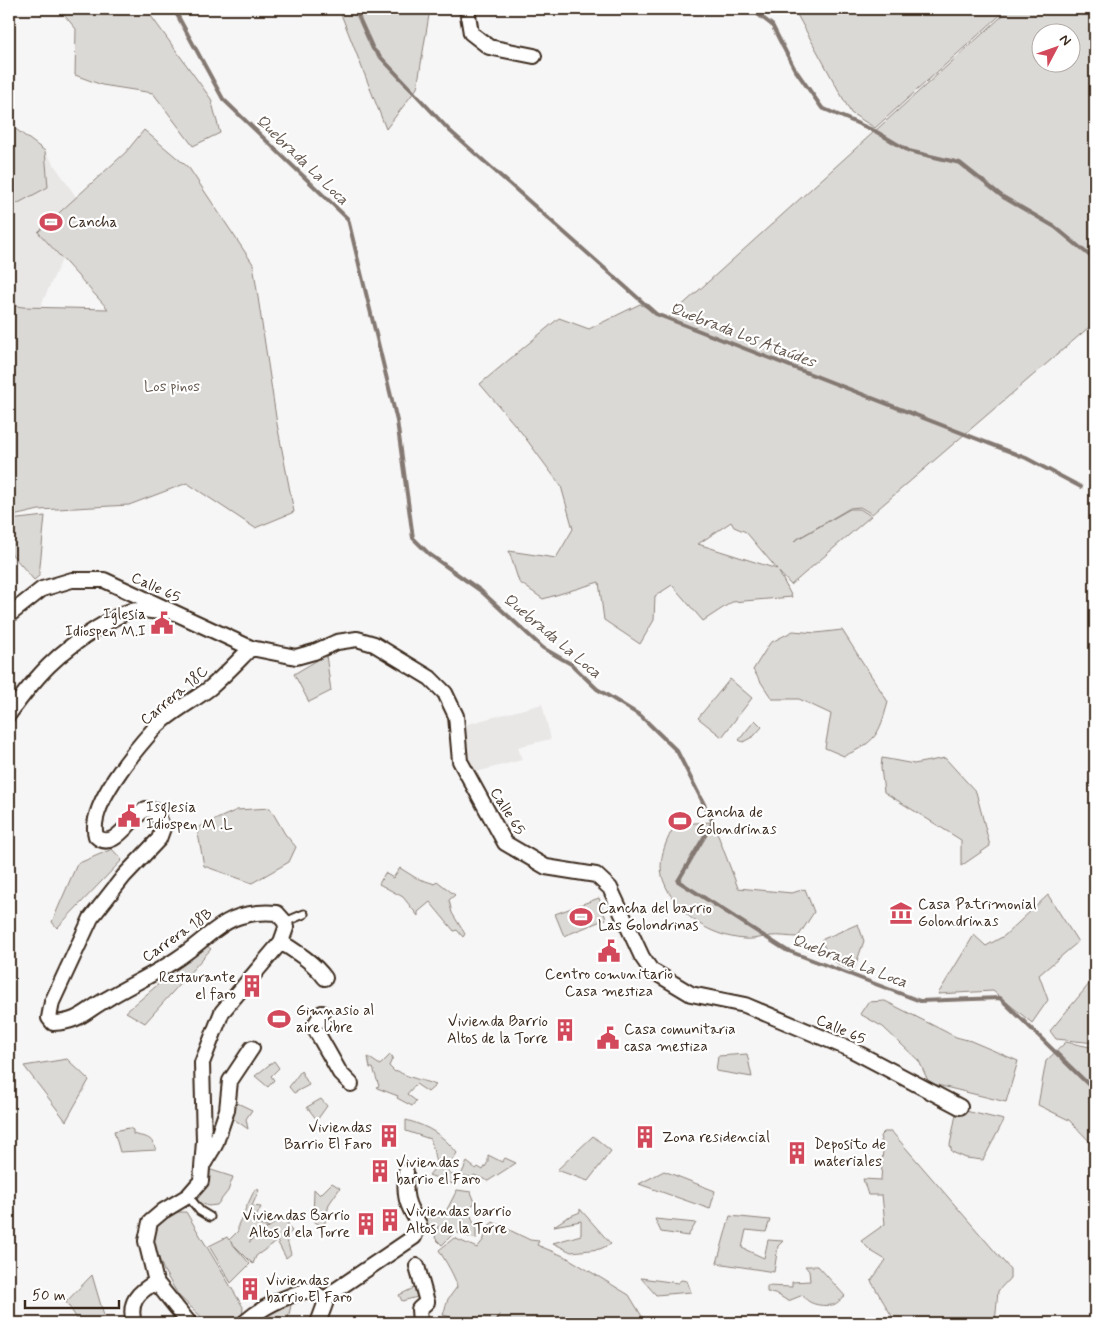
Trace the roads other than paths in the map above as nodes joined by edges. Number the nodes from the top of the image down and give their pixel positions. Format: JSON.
{"nodes":[{"id":1,"x":467,"y":9,"type":"edge"},
{"id":2,"x":534,"y":56,"type":"dead end"},
{"id":3,"x":171,"y":612,"type":"junction"},
{"id":4,"x":9,"y":615,"type":"edge"},
{"id":5,"x":251,"y":648,"type":"junction"},
{"id":6,"x":9,"y":714,"type":"edge"},
{"id":7,"x":156,"y":811,"type":"joint"},
{"id":8,"x":304,"y":914,"type":"dead end"},
{"id":9,"x":285,"y":922,"type":"junction"},
{"id":10,"x":281,"y":942,"type":"junction"},
{"id":11,"x":325,"y":978,"type":"dead end"},
{"id":12,"x":322,"y":1013,"type":"dead end"},
{"id":13,"x":252,"y":1048,"type":"dead end"},
{"id":14,"x":352,"y":1084,"type":"dead end"},
{"id":15,"x":960,"y":1107,"type":"dead end"},
{"id":16,"x":203,"y":1166,"type":"junction"},
{"id":17,"x":406,"y":1172,"type":"dead end"},
{"id":18,"x":188,"y":1196,"type":"junction"},
{"id":19,"x":210,"y":1217,"type":"dead end"},
{"id":20,"x":416,"y":1266,"type":"dead end"},
{"id":21,"x":156,"y":1282,"type":"junction"},
{"id":22,"x":324,"y":1304,"type":"junction"},
{"id":23,"x":134,"y":1323,"type":"edge"},
{"id":24,"x":189,"y":1323,"type":"edge"},
{"id":25,"x":244,"y":1323,"type":"edge"},
{"id":26,"x":318,"y":1323,"type":"edge"},
{"id":27,"x":420,"y":1323,"type":"edge"}],
"edges":[{"from":1,"to":2,"type":"street"},
{"from":3,"to":4,"type":"street","name":"Calle 65"},
{"from":3,"to":5,"type":"street","name":"Calle 65"},
{"from":3,"to":6,"type":"street"},
{"from":5,"to":7,"type":"street","name":"Carrera 18C"},
{"from":5,"to":15,"type":"street","name":"Calle 65"},
{"from":7,"to":9,"type":"street","name":"Carrera 18B"},
{"from":8,"to":9,"type":"lane"},
{"from":9,"to":10,"type":"street"},
{"from":10,"to":11,"type":"street"},
{"from":10,"to":16,"type":"street"},
{"from":12,"to":14,"type":"street"},
{"from":13,"to":16,"type":"street"},
{"from":16,"to":18,"type":"street"},
{"from":17,"to":22,"type":"street"},
{"from":18,"to":19,"type":"lane"},
{"from":18,"to":21,"type":"street"},
{"from":20,"to":27,"type":"street"},
{"from":21,"to":23,"type":"street"},
{"from":21,"to":24,"type":"street"},
{"from":22,"to":25,"type":"street"},
{"from":22,"to":26,"type":"street"}]}
